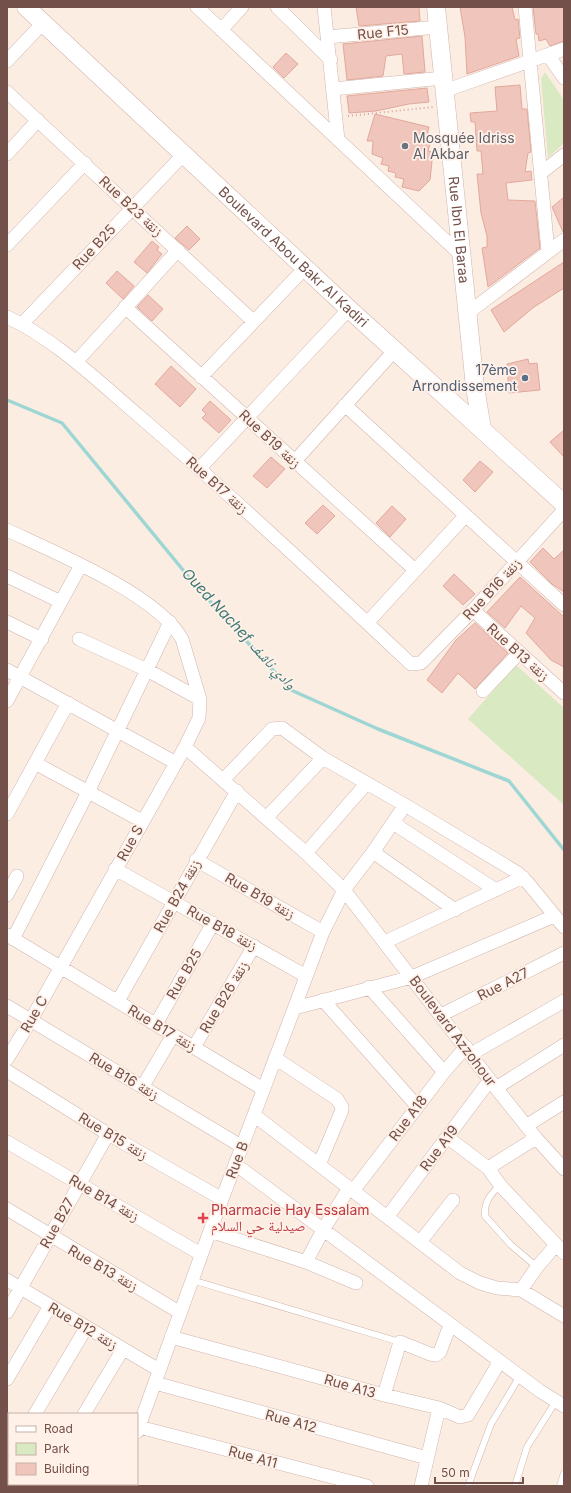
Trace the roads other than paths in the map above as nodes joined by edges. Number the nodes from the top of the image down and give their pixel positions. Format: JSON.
{"nodes":[{"id":1,"x":26,"y":7,"type":"edge"},
{"id":2,"x":197,"y":7,"type":"edge"},
{"id":3,"x":242,"y":7,"type":"edge"},
{"id":4,"x":277,"y":7,"type":"edge"},
{"id":5,"x":324,"y":7,"type":"edge"},
{"id":6,"x":436,"y":7,"type":"edge"},
{"id":7,"x":525,"y":7,"type":"edge"},
{"id":8,"x":43,"y":23,"type":"junction"},
{"id":9,"x":438,"y":27,"type":"junction"},
{"id":10,"x":221,"y":30,"type":"junction"},
{"id":11,"x":327,"y":37,"type":"junction"},
{"id":12,"x":564,"y":49,"type":"edge"},
{"id":13,"x":548,"y":55,"type":"junction"},
{"id":14,"x":330,"y":60,"type":"junction"},
{"id":15,"x":7,"y":61,"type":"edge"},
{"id":16,"x":530,"y":61,"type":"junction"},
{"id":17,"x":564,"y":78,"type":"edge"},
{"id":18,"x":333,"y":89,"type":"junction"},
{"id":19,"x":7,"y":92,"type":"edge"},
{"id":20,"x":444,"y":92,"type":"junction"},
{"id":21,"x":38,"y":120,"type":"junction"},
{"id":22,"x":338,"y":140,"type":"junction"},
{"id":23,"x":7,"y":154,"type":"edge"},
{"id":24,"x":184,"y":154,"type":"junction"},
{"id":25,"x":564,"y":155,"type":"edge"},
{"id":26,"x":85,"y":163,"type":"junction"},
{"id":27,"x":541,"y":173,"type":"junction"},
{"id":28,"x":132,"y":207,"type":"junction"},
{"id":29,"x":564,"y":240,"type":"edge"},
{"id":30,"x":7,"y":245,"type":"edge"},
{"id":31,"x":178,"y":250,"type":"junction"},
{"id":32,"x":548,"y":252,"type":"junction"},
{"id":33,"x":461,"y":255,"type":"junction"},
{"id":34,"x":306,"y":268,"type":"junction"},
{"id":35,"x":125,"y":307,"type":"junction"},
{"id":36,"x":349,"y":309,"type":"junction"},
{"id":37,"x":468,"y":312,"type":"junction"},
{"id":38,"x":7,"y":317,"type":"edge"},
{"id":39,"x":253,"y":321,"type":"junction"},
{"id":40,"x":22,"y":324,"type":"junction"},
{"id":41,"x":395,"y":350,"type":"junction"},
{"id":42,"x":76,"y":362,"type":"junction"},
{"id":43,"x":201,"y":377,"type":"junction"},
{"id":44,"x":345,"y":405,"type":"junction"},
{"id":45,"x":247,"y":418,"type":"junction"},
{"id":46,"x":482,"y":429,"type":"junction"},
{"id":47,"x":294,"y":462,"type":"junction"},
{"id":48,"x":200,"y":468,"type":"junction"},
{"id":49,"x":564,"y":504,"type":"edge"},
{"id":50,"x":564,"y":510,"type":"edge"},
{"id":51,"x":466,"y":515,"type":"junction"},
{"id":52,"x":7,"y":530,"type":"edge"},
{"id":53,"x":517,"y":562,"type":"junction"},
{"id":54,"x":81,"y":565,"type":"junction"},
{"id":55,"x":415,"y":570,"type":"junction"},
{"id":56,"x":7,"y":576,"type":"edge"},
{"id":57,"x":61,"y":602,"type":"junction"},
{"id":58,"x":564,"y":605,"type":"edge"},
{"id":59,"x":473,"y":610,"type":"junction"},
{"id":60,"x":7,"y":622,"type":"edge"},
{"id":61,"x":170,"y":622,"type":"junction"},
{"id":62,"x":367,"y":622,"type":"junction"},
{"id":63,"x":42,"y":639,"type":"junction"},
{"id":64,"x":79,"y":639,"type":"dead end"},
{"id":65,"x":519,"y":653,"type":"junction"},
{"id":66,"x":417,"y":665,"type":"joint"},
{"id":67,"x":7,"y":670,"type":"edge"},
{"id":68,"x":147,"y":670,"type":"junction"},
{"id":69,"x":21,"y":678,"type":"junction"},
{"id":70,"x":483,"y":691,"type":"dead end"},
{"id":71,"x":564,"y":693,"type":"edge"},
{"id":72,"x":200,"y":699,"type":"junction"},
{"id":73,"x":7,"y":701,"type":"edge"},
{"id":74,"x":68,"y":702,"type":"junction"},
{"id":75,"x":117,"y":730,"type":"junction"},
{"id":76,"x":185,"y":746,"type":"junction"},
{"id":77,"x":323,"y":758,"type":"junction"},
{"id":78,"x":35,"y":763,"type":"junction"},
{"id":79,"x":176,"y":763,"type":"junction"},
{"id":80,"x":224,"y":779,"type":"junction"},
{"id":81,"x":366,"y":784,"type":"junction"},
{"id":82,"x":237,"y":791,"type":"junction"},
{"id":83,"x":88,"y":792,"type":"junction"},
{"id":84,"x":405,"y":805,"type":"junction"},
{"id":85,"x":7,"y":814,"type":"edge"},
{"id":86,"x":266,"y":818,"type":"junction"},
{"id":87,"x":142,"y":821,"type":"junction"},
{"id":88,"x":393,"y":823,"type":"junction"},
{"id":89,"x":373,"y":852,"type":"junction"},
{"id":90,"x":306,"y":853,"type":"junction"},
{"id":91,"x":196,"y":860,"type":"junction"},
{"id":92,"x":115,"y":869,"type":"junction"},
{"id":93,"x":17,"y":876,"type":"dead end"},
{"id":94,"x":523,"y":877,"type":"junction"},
{"id":95,"x":344,"y":890,"type":"junction"},
{"id":96,"x":496,"y":890,"type":"junction"},
{"id":97,"x":7,"y":895,"type":"edge"},
{"id":98,"x":174,"y":901,"type":"junction"},
{"id":99,"x":455,"y":910,"type":"junction"},
{"id":100,"x":554,"y":916,"type":"junction"},
{"id":101,"x":213,"y":923,"type":"junction"},
{"id":102,"x":564,"y":927,"type":"edge"},
{"id":103,"x":323,"y":932,"type":"junction"},
{"id":104,"x":10,"y":937,"type":"edge"},
{"id":105,"x":385,"y":942,"type":"junction"},
{"id":106,"x":254,"y":946,"type":"junction"},
{"id":107,"x":564,"y":953,"type":"edge"},
{"id":108,"x":60,"y":968,"type":"junction"},
{"id":109,"x":306,"y":976,"type":"junction"},
{"id":110,"x":412,"y":977,"type":"junction"},
{"id":111,"x":369,"y":988,"type":"junction"},
{"id":112,"x":323,"y":1000,"type":"junction"},
{"id":113,"x":118,"y":1001,"type":"junction"},
{"id":114,"x":564,"y":1001,"type":"edge"},
{"id":115,"x":7,"y":1006,"type":"edge"},
{"id":116,"x":295,"y":1008,"type":"junction"},
{"id":117,"x":441,"y":1015,"type":"junction"},
{"id":118,"x":31,"y":1020,"type":"junction"},
{"id":119,"x":156,"y":1024,"type":"junction"},
{"id":120,"x":173,"y":1035,"type":"junction"},
{"id":121,"x":564,"y":1045,"type":"edge"},
{"id":122,"x":194,"y":1047,"type":"junction"},
{"id":123,"x":468,"y":1051,"type":"junction"},
{"id":124,"x":275,"y":1058,"type":"junction"},
{"id":125,"x":7,"y":1059,"type":"edge"},
{"id":126,"x":7,"y":1071,"type":"edge"},
{"id":127,"x":444,"y":1072,"type":"junction"},
{"id":128,"x":493,"y":1084,"type":"junction"},
{"id":129,"x":143,"y":1086,"type":"junction"},
{"id":130,"x":263,"y":1089,"type":"junction"},
{"id":131,"x":564,"y":1102,"type":"edge"},
{"id":132,"x":417,"y":1106,"type":"junction"},
{"id":133,"x":254,"y":1115,"type":"junction"},
{"id":134,"x":526,"y":1126,"type":"junction"},
{"id":135,"x":108,"y":1134,"type":"junction"},
{"id":136,"x":447,"y":1136,"type":"junction"},
{"id":137,"x":536,"y":1138,"type":"junction"},
{"id":138,"x":7,"y":1142,"type":"edge"},
{"id":139,"x":241,"y":1146,"type":"junction"},
{"id":140,"x":235,"y":1164,"type":"junction"},
{"id":141,"x":319,"y":1164,"type":"junction"},
{"id":142,"x":488,"y":1168,"type":"junction"},
{"id":143,"x":564,"y":1169,"type":"edge"},
{"id":144,"x":79,"y":1185,"type":"junction"},
{"id":145,"x":500,"y":1186,"type":"junction"},
{"id":146,"x":351,"y":1189,"type":"junction"},
{"id":147,"x":222,"y":1199,"type":"junction"},
{"id":148,"x":454,"y":1200,"type":"dead end"},
{"id":149,"x":7,"y":1210,"type":"edge"},
{"id":150,"x":388,"y":1216,"type":"junction"},
{"id":151,"x":323,"y":1230,"type":"junction"},
{"id":152,"x":210,"y":1231,"type":"junction"},
{"id":153,"x":50,"y":1236,"type":"junction"},
{"id":154,"x":420,"y":1242,"type":"junction"},
{"id":155,"x":560,"y":1249,"type":"edge"},
{"id":156,"x":201,"y":1254,"type":"junction"},
{"id":157,"x":306,"y":1262,"type":"junction"},
{"id":158,"x":537,"y":1267,"type":"junction"},
{"id":159,"x":7,"y":1280,"type":"edge"},
{"id":160,"x":191,"y":1280,"type":"junction"},
{"id":161,"x":356,"y":1283,"type":"dead end"},
{"id":162,"x":20,"y":1288,"type":"junction"},
{"id":163,"x":521,"y":1290,"type":"junction"},
{"id":164,"x":50,"y":1306,"type":"junction"},
{"id":165,"x":7,"y":1312,"type":"edge"},
{"id":166,"x":179,"y":1312,"type":"junction"},
{"id":167,"x":564,"y":1316,"type":"edge"},
{"id":168,"x":450,"y":1325,"type":"junction"},
{"id":169,"x":86,"y":1328,"type":"junction"},
{"id":170,"x":171,"y":1337,"type":"junction"},
{"id":171,"x":400,"y":1342,"type":"junction"},
{"id":172,"x":123,"y":1349,"type":"junction"},
{"id":173,"x":500,"y":1361,"type":"junction"},
{"id":174,"x":160,"y":1370,"type":"junction"},
{"id":175,"x":520,"y":1376,"type":"junction"},
{"id":176,"x":7,"y":1379,"type":"edge"},
{"id":177,"x":155,"y":1383,"type":"junction"},
{"id":178,"x":384,"y":1396,"type":"junction"},
{"id":179,"x":560,"y":1404,"type":"edge"},
{"id":180,"x":439,"y":1408,"type":"junction"},
{"id":181,"x":36,"y":1413,"type":"edge"},
{"id":182,"x":85,"y":1413,"type":"edge"},
{"id":183,"x":138,"y":1430,"type":"edge"},
{"id":184,"x":427,"y":1458,"type":"junction"},
{"id":185,"x":564,"y":1473,"type":"edge"},
{"id":186,"x":345,"y":1483,"type":"edge"},
{"id":187,"x":367,"y":1486,"type":"edge"},
{"id":188,"x":421,"y":1486,"type":"edge"},
{"id":189,"x":468,"y":1486,"type":"edge"},
{"id":190,"x":515,"y":1486,"type":"edge"},
{"id":191,"x":560,"y":1486,"type":"edge"}],
"edges":[{"from":1,"to":8,"type":"main road","name":"Boulevard Abou Bakr Al Kadiri"},
{"from":2,"to":10,"type":"street"},
{"from":3,"to":10,"type":"street"},
{"from":4,"to":14,"type":"street"},
{"from":5,"to":11,"type":"street"},
{"from":6,"to":9,"type":"main road","name":"Rue Ibn El Baraa"},
{"from":7,"to":16,"type":"street"},
{"from":8,"to":15,"type":"street"},
{"from":8,"to":24,"type":"main road","name":"Boulevard Abou Bakr Al Kadiri"},
{"from":9,"to":11,"type":"street","name":"Rue F15"},
{"from":9,"to":20,"type":"main road","name":"Rue Ibn El Baraa"},
{"from":10,"to":22,"type":"street"},
{"from":11,"to":14,"type":"street"},
{"from":12,"to":13,"type":"street"},
{"from":13,"to":16,"type":"street"},
{"from":13,"to":17,"type":"street"},
{"from":14,"to":18,"type":"street"},
{"from":16,"to":20,"type":"street"},
{"from":16,"to":27,"type":"street"},
{"from":18,"to":20,"type":"street"},
{"from":18,"to":22,"type":"street"},
{"from":19,"to":21,"type":"street","name":"Rue B23 زنقة"},
{"from":20,"to":33,"type":"main road","name":"Rue Ibn El Baraa"},
{"from":21,"to":23,"type":"street"},
{"from":21,"to":26,"type":"street","name":"Rue B23 زنقة"},
{"from":22,"to":33,"type":"street"},
{"from":24,"to":28,"type":"street","name":"Rue B25"},
{"from":24,"to":34,"type":"main road","name":"Boulevard Abou Bakr Al Kadiri"},
{"from":25,"to":27,"type":"street"},
{"from":26,"to":28,"type":"street","name":"Rue B23 زنقة"},
{"from":26,"to":30,"type":"street"},
{"from":27,"to":32,"type":"street"},
{"from":28,"to":31,"type":"street","name":"Rue B23 زنقة"},
{"from":28,"to":40,"type":"street","name":"Rue B25"},
{"from":29,"to":32,"type":"street"},
{"from":31,"to":35,"type":"street"},
{"from":31,"to":39,"type":"street","name":"Rue B23 زنقة"},
{"from":32,"to":37,"type":"street"},
{"from":33,"to":37,"type":"main road","name":"Rue Ibn El Baraa"},
{"from":34,"to":36,"type":"main road","name":"Boulevard Abou Bakr Al Kadiri"},
{"from":34,"to":39,"type":"street"},
{"from":35,"to":42,"type":"street"},
{"from":35,"to":43,"type":"street","name":"Rue B19 زنقة"},
{"from":36,"to":41,"type":"main road","name":"Boulevard Abou Bakr Al Kadiri"},
{"from":36,"to":45,"type":"street"},
{"from":37,"to":46,"type":"main road","name":"Rue Ibn El Baraa"},
{"from":38,"to":40,"type":"street","name":"Rue B17 زنقة"},
{"from":39,"to":43,"type":"street"},
{"from":40,"to":42,"type":"street","name":"Rue B17 زنقة"},
{"from":41,"to":44,"type":"street"},
{"from":41,"to":46,"type":"main road","name":"Boulevard Abou Bakr Al Kadiri"},
{"from":42,"to":48,"type":"street","name":"Rue B17 زنقة"},
{"from":43,"to":45,"type":"street","name":"Rue B19 زنقة"},
{"from":44,"to":47,"type":"street"},
{"from":44,"to":51,"type":"street"},
{"from":45,"to":47,"type":"street","name":"Rue B19 زنقة"},
{"from":45,"to":48,"type":"street"},
{"from":46,"to":49,"type":"main road","name":"Boulevard Abou Bakr Al Kadiri"},
{"from":47,"to":55,"type":"street","name":"Rue B19 زنقة"},
{"from":48,"to":62,"type":"street","name":"Rue B17 زنقة"},
{"from":50,"to":53,"type":"street","name":"Rue B16 زنقة"},
{"from":51,"to":53,"type":"street"},
{"from":51,"to":55,"type":"street"},
{"from":52,"to":54,"type":"street"},
{"from":53,"to":58,"type":"street"},
{"from":53,"to":59,"type":"street","name":"Rue B16 زنقة"},
{"from":54,"to":57,"type":"street"},
{"from":54,"to":61,"type":"street"},
{"from":55,"to":62,"type":"street"},
{"from":56,"to":57,"type":"street"},
{"from":57,"to":63,"type":"street"},
{"from":59,"to":65,"type":"street","name":"Rue B13 زنقة"},
{"from":59,"to":66,"type":"street","name":"Rue B16 زنقة"},
{"from":60,"to":63,"type":"street"},
{"from":61,"to":68,"type":"street"},
{"from":61,"to":72,"type":"street"},
{"from":62,"to":66,"type":"street","name":"Rue B17 زنقة"},
{"from":63,"to":69,"type":"street"},
{"from":64,"to":68,"type":"street"},
{"from":65,"to":70,"type":"street"},
{"from":65,"to":71,"type":"street","name":"Rue B13 زنقة"},
{"from":67,"to":69,"type":"street"},
{"from":68,"to":72,"type":"street"},
{"from":68,"to":75,"type":"street"},
{"from":69,"to":73,"type":"street"},
{"from":69,"to":74,"type":"street"},
{"from":72,"to":76,"type":"street","name":"Rue S"},
{"from":74,"to":75,"type":"street"},
{"from":74,"to":78,"type":"street"},
{"from":75,"to":79,"type":"street"},
{"from":75,"to":83,"type":"street"},
{"from":76,"to":79,"type":"street","name":"Rue S"},
{"from":76,"to":80,"type":"street","name":"Boulevard Azzohour"},
{"from":77,"to":80,"type":"street"},
{"from":77,"to":81,"type":"street"},
{"from":77,"to":86,"type":"street"},
{"from":78,"to":83,"type":"street"},
{"from":78,"to":85,"type":"street"},
{"from":79,"to":87,"type":"street","name":"Rue S"},
{"from":80,"to":82,"type":"street","name":"Boulevard Azzohour"},
{"from":81,"to":84,"type":"street"},
{"from":81,"to":90,"type":"street"},
{"from":82,"to":86,"type":"street","name":"Boulevard Azzohour"},
{"from":82,"to":91,"type":"street","name":"Rue B24 زنقة"},
{"from":83,"to":87,"type":"street"},
{"from":83,"to":104,"type":"street"},
{"from":84,"to":88,"type":"street","name":"Rue B"},
{"from":84,"to":94,"type":"street"},
{"from":86,"to":90,"type":"street","name":"Boulevard Azzohour"},
{"from":87,"to":92,"type":"street","name":"Rue S"},
{"from":88,"to":89,"type":"street","name":"Rue B"},
{"from":88,"to":96,"type":"street"},
{"from":89,"to":95,"type":"street","name":"Rue B"},
{"from":89,"to":99,"type":"street"},
{"from":90,"to":95,"type":"street","name":"Boulevard Azzohour"},
{"from":91,"to":98,"type":"street","name":"Rue B24 زنقة"},
{"from":91,"to":103,"type":"street","name":"Rue B19 زنقة"},
{"from":92,"to":98,"type":"street","name":"Rue B18 زنقة"},
{"from":92,"to":108,"type":"street","name":"Rue S"},
{"from":93,"to":97,"type":"street"},
{"from":94,"to":96,"type":"street"},
{"from":94,"to":100,"type":"street"},
{"from":95,"to":103,"type":"street","name":"Rue B"},
{"from":95,"to":105,"type":"street","name":"Boulevard Azzohour"},
{"from":96,"to":99,"type":"street"},
{"from":98,"to":101,"type":"street","name":"Rue B18 زنقة"},
{"from":98,"to":113,"type":"street","name":"Rue B24 زنقة"},
{"from":99,"to":105,"type":"street"},
{"from":100,"to":102,"type":"street"},
{"from":100,"to":110,"type":"street"},
{"from":101,"to":106,"type":"street","name":"Rue B18 زنقة"},
{"from":101,"to":119,"type":"street","name":"Rue B25"},
{"from":103,"to":109,"type":"street","name":"Rue B"},
{"from":104,"to":108,"type":"street","name":"Rue B17 زنقة"},
{"from":105,"to":110,"type":"street","name":"Boulevard Azzohour"},
{"from":106,"to":109,"type":"street","name":"Rue B18 زنقة"},
{"from":106,"to":122,"type":"street","name":"Rue B26 زنقة"},
{"from":107,"to":117,"type":"street","name":"Rue A27"},
{"from":108,"to":113,"type":"street","name":"Rue B17 زنقة"},
{"from":108,"to":118,"type":"street","name":"Rue C"},
{"from":109,"to":116,"type":"street","name":"Rue B"},
{"from":110,"to":111,"type":"street"},
{"from":110,"to":117,"type":"street","name":"Boulevard Azzohour"},
{"from":111,"to":112,"type":"street"},
{"from":111,"to":127,"type":"street"},
{"from":112,"to":116,"type":"street"},
{"from":112,"to":132,"type":"street"},
{"from":113,"to":119,"type":"street","name":"Rue B17 زنقة"},
{"from":114,"to":123,"type":"street","name":"Rue A18"},
{"from":115,"to":118,"type":"street","name":"Rue B16 زنقة"},
{"from":116,"to":124,"type":"street","name":"Rue B"},
{"from":117,"to":123,"type":"street","name":"Boulevard Azzohour"},
{"from":118,"to":125,"type":"street","name":"Rue C"},
{"from":118,"to":129,"type":"street","name":"Rue B16 زنقة"},
{"from":119,"to":120,"type":"street","name":"Rue B17 زنقة"},
{"from":120,"to":122,"type":"street","name":"Rue B17 زنقة"},
{"from":120,"to":129,"type":"street"},
{"from":121,"to":128,"type":"street"},
{"from":122,"to":130,"type":"street","name":"Rue B17 زنقة"},
{"from":123,"to":127,"type":"street","name":"Rue A18"},
{"from":123,"to":128,"type":"street","name":"Boulevard Azzohour"},
{"from":124,"to":130,"type":"street","name":"Rue B"},
{"from":124,"to":141,"type":"street"},
{"from":126,"to":135,"type":"street","name":"Rue B15 زنقة"},
{"from":127,"to":132,"type":"street","name":"Rue A18"},
{"from":128,"to":134,"type":"street","name":"Boulevard Azzohour"},
{"from":128,"to":136,"type":"street","name":"Rue A19"},
{"from":129,"to":139,"type":"street","name":"Rue B16 زنقة"},
{"from":130,"to":133,"type":"street","name":"Rue B"},
{"from":131,"to":134,"type":"street"},
{"from":132,"to":146,"type":"street","name":"Rue A18"},
{"from":133,"to":139,"type":"street","name":"Rue B"},
{"from":133,"to":141,"type":"street"},
{"from":134,"to":137,"type":"street","name":"Boulevard Azzohour"},
{"from":135,"to":144,"type":"street","name":"Rue B27"},
{"from":135,"to":147,"type":"street","name":"Rue B15 زنقة"},
{"from":136,"to":142,"type":"street"},
{"from":136,"to":150,"type":"street","name":"Rue A19"},
{"from":137,"to":142,"type":"street"},
{"from":137,"to":143,"type":"street","name":"Boulevard Azzohour"},
{"from":138,"to":144,"type":"street","name":"Rue B14 زنقة"},
{"from":139,"to":140,"type":"street","name":"Rue B"},
{"from":140,"to":147,"type":"street","name":"Rue B"},
{"from":140,"to":151,"type":"street"},
{"from":141,"to":146,"type":"street"},
{"from":142,"to":145,"type":"street"},
{"from":144,"to":153,"type":"street","name":"Rue B27"},
{"from":144,"to":156,"type":"street","name":"Rue B14 زنقة"},
{"from":145,"to":155,"type":"street"},
{"from":145,"to":158,"type":"lane"},
{"from":146,"to":150,"type":"street"},
{"from":146,"to":151,"type":"street","name":"Rue A18"},
{"from":147,"to":152,"type":"street","name":"Rue B"},
{"from":148,"to":154,"type":"street"},
{"from":149,"to":153,"type":"street","name":"Rue B13 زنقة"},
{"from":150,"to":154,"type":"street"},
{"from":151,"to":157,"type":"street","name":"Rue A18"},
{"from":151,"to":168,"type":"street"},
{"from":152,"to":156,"type":"street","name":"Rue B"},
{"from":152,"to":157,"type":"street"},
{"from":153,"to":162,"type":"street","name":"Rue B27"},
{"from":153,"to":166,"type":"street","name":"Rue B13 زنقة"},
{"from":154,"to":163,"type":"street"},
{"from":155,"to":158,"type":"street"},
{"from":156,"to":160,"type":"street","name":"Rue B"},
{"from":157,"to":161,"type":"street"},
{"from":158,"to":163,"type":"street"},
{"from":159,"to":162,"type":"street","name":"Rue B12 زنقة"},
{"from":160,"to":166,"type":"street","name":"Rue B"},
{"from":160,"to":171,"type":"lane"},
{"from":162,"to":164,"type":"street","name":"Rue B12 زنقة"},
{"from":162,"to":165,"type":"street","name":"Rue B27"},
{"from":163,"to":167,"type":"street"},
{"from":164,"to":169,"type":"street","name":"Rue B12 زنقة"},
{"from":164,"to":176,"type":"street"},
{"from":166,"to":170,"type":"street","name":"Rue B"},
{"from":168,"to":171,"type":"street"},
{"from":168,"to":173,"type":"street"},
{"from":169,"to":172,"type":"street","name":"Rue B12 زنقة"},
{"from":169,"to":181,"type":"street"},
{"from":170,"to":174,"type":"street","name":"Rue B"},
{"from":170,"to":178,"type":"street","name":"Rue A13"},
{"from":171,"to":178,"type":"street"},
{"from":172,"to":174,"type":"street","name":"Rue B12 زنقة"},
{"from":172,"to":182,"type":"street"},
{"from":173,"to":175,"type":"street"},
{"from":173,"to":180,"type":"street","name":"Rue A13"},
{"from":174,"to":177,"type":"street","name":"Rue B"},
{"from":175,"to":179,"type":"street"},
{"from":175,"to":189,"type":"lane"},
{"from":177,"to":183,"type":"street","name":"Rue B"},
{"from":177,"to":184,"type":"street","name":"Rue A12"},
{"from":178,"to":180,"type":"street","name":"Rue A13"},
{"from":179,"to":190,"type":"lane"},
{"from":180,"to":184,"type":"street"},
{"from":183,"to":186,"type":"street","name":"Rue A11"},
{"from":184,"to":188,"type":"street"},
{"from":185,"to":191,"type":"lane"},
{"from":186,"to":187,"type":"street","name":"Rue A11"}]}
